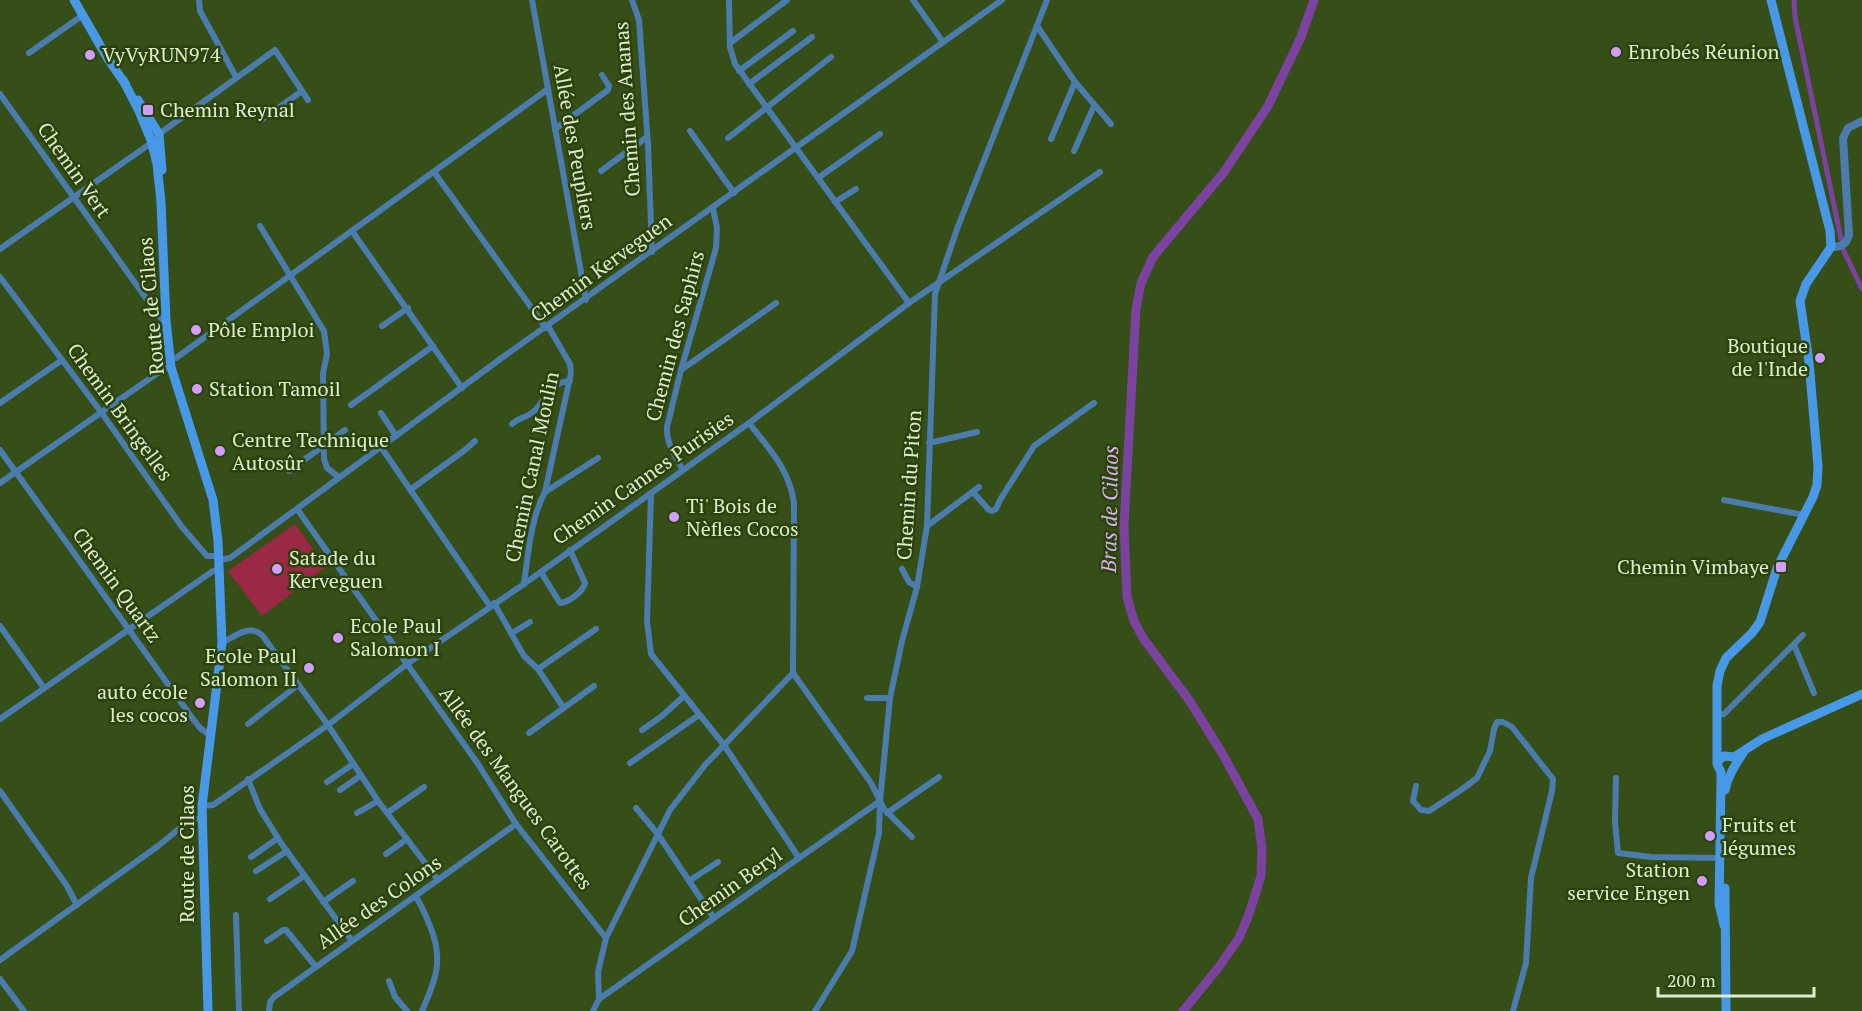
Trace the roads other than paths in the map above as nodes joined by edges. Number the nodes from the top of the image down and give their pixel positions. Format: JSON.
{"nodes":[{"id":1,"x":74,"y":0,"type":"edge"},
{"id":2,"x":199,"y":0,"type":"edge"},
{"id":3,"x":532,"y":0,"type":"edge"},
{"id":4,"x":632,"y":0,"type":"edge"},
{"id":5,"x":787,"y":0,"type":"edge"},
{"id":6,"x":913,"y":0,"type":"edge"},
{"id":7,"x":1001,"y":0,"type":"edge"},
{"id":8,"x":1047,"y":0,"type":"edge"},
{"id":9,"x":1771,"y":0,"type":"edge"},
{"id":10,"x":730,"y":1,"type":"edge"},
{"id":11,"x":83,"y":15,"type":"junction"},
{"id":12,"x":1037,"y":26,"type":"junction"},
{"id":13,"x":793,"y":31,"type":"dead end"},
{"id":14,"x":812,"y":38,"type":"dead end"},
{"id":15,"x":943,"y":42,"type":"junction"},
{"id":16,"x":730,"y":43,"type":"junction"},
{"id":17,"x":29,"y":53,"type":"dead end"},
{"id":18,"x":831,"y":57,"type":"dead end"},
{"id":19,"x":739,"y":71,"type":"junction"},
{"id":20,"x":602,"y":75,"type":"dead end"},
{"id":21,"x":236,"y":77,"type":"junction"},
{"id":22,"x":1075,"y":82,"type":"junction"},
{"id":23,"x":749,"y":84,"type":"junction"},
{"id":24,"x":548,"y":89,"type":"junction"},
{"id":25,"x":302,"y":91,"type":"junction"},
{"id":26,"x":0,"y":94,"type":"edge"},
{"id":27,"x":308,"y":100,"type":"dead end"},
{"id":28,"x":3,"y":103,"type":"edge"},
{"id":29,"x":1094,"y":106,"type":"junction"},
{"id":30,"x":766,"y":109,"type":"junction"},
{"id":31,"x":261,"y":120,"type":"dead end"},
{"id":32,"x":1862,"y":121,"type":"edge"},
{"id":33,"x":1111,"y":124,"type":"dead end"},
{"id":34,"x":555,"y":129,"type":"junction"},
{"id":35,"x":690,"y":130,"type":"dead end"},
{"id":36,"x":880,"y":134,"type":"dead end"},
{"id":37,"x":647,"y":137,"type":"junction"},
{"id":38,"x":157,"y":138,"type":"junction"},
{"id":39,"x":728,"y":138,"type":"dead end"},
{"id":40,"x":1051,"y":139,"type":"dead end"},
{"id":41,"x":796,"y":148,"type":"junction"},
{"id":42,"x":1074,"y":151,"type":"dead end"},
{"id":43,"x":601,"y":171,"type":"dead end"},
{"id":44,"x":434,"y":172,"type":"junction"},
{"id":45,"x":1100,"y":172,"type":"dead end"},
{"id":46,"x":818,"y":178,"type":"junction"},
{"id":47,"x":856,"y":189,"type":"dead end"},
{"id":48,"x":734,"y":193,"type":"junction"},
{"id":49,"x":74,"y":197,"type":"junction"},
{"id":50,"x":835,"y":202,"type":"junction"},
{"id":51,"x":713,"y":208,"type":"junction"},
{"id":52,"x":260,"y":226,"type":"dead end"},
{"id":53,"x":352,"y":231,"type":"junction"},
{"id":54,"x":1831,"y":247,"type":"junction"},
{"id":55,"x":0,"y":249,"type":"edge"},
{"id":56,"x":652,"y":252,"type":"junction"},
{"id":57,"x":291,"y":275,"type":"junction"},
{"id":58,"x":0,"y":277,"type":"edge"},
{"id":59,"x":938,"y":284,"type":"junction"},
{"id":60,"x":586,"y":300,"type":"junction"},
{"id":61,"x":776,"y":303,"type":"dead end"},
{"id":62,"x":909,"y":303,"type":"junction"},
{"id":63,"x":408,"y":308,"type":"junction"},
{"id":64,"x":166,"y":320,"type":"junction"},
{"id":65,"x":382,"y":326,"type":"dead end"},
{"id":66,"x":547,"y":327,"type":"junction"},
{"id":67,"x":433,"y":346,"type":"junction"},
{"id":68,"x":62,"y":360,"type":"junction"},
{"id":69,"x":171,"y":364,"type":"junction"},
{"id":70,"x":681,"y":370,"type":"junction"},
{"id":71,"x":570,"y":381,"type":"junction"},
{"id":72,"x":462,"y":388,"type":"junction"},
{"id":73,"x":0,"y":403,"type":"edge"},
{"id":74,"x":1094,"y":403,"type":"dead end"},
{"id":75,"x":351,"y":405,"type":"dead end"},
{"id":76,"x":101,"y":412,"type":"junction"},
{"id":77,"x":381,"y":413,"type":"dead end"},
{"id":78,"x":749,"y":423,"type":"junction"},
{"id":79,"x":512,"y":424,"type":"dead end"},
{"id":80,"x":345,"y":430,"type":"dead end"},
{"id":81,"x":977,"y":432,"type":"dead end"},
{"id":82,"x":396,"y":436,"type":"junction"},
{"id":83,"x":475,"y":441,"type":"dead end"},
{"id":84,"x":929,"y":442,"type":"junction"},
{"id":85,"x":324,"y":445,"type":"junction"},
{"id":86,"x":381,"y":447,"type":"junction"},
{"id":87,"x":0,"y":450,"type":"edge"},
{"id":88,"x":598,"y":458,"type":"dead end"},
{"id":89,"x":683,"y":470,"type":"junction"},
{"id":90,"x":289,"y":471,"type":"dead end"},
{"id":91,"x":15,"y":472,"type":"junction"},
{"id":92,"x":339,"y":477,"type":"junction"},
{"id":93,"x":0,"y":483,"type":"edge"},
{"id":94,"x":410,"y":490,"type":"junction"},
{"id":95,"x":545,"y":492,"type":"junction"},
{"id":96,"x":651,"y":493,"type":"junction"},
{"id":97,"x":1724,"y":500,"type":"dead end"},
{"id":98,"x":297,"y":509,"type":"junction"},
{"id":99,"x":1804,"y":515,"type":"junction"},
{"id":100,"x":927,"y":526,"type":"junction"},
{"id":101,"x":570,"y":550,"type":"junction"},
{"id":102,"x":219,"y":558,"type":"junction"},
{"id":103,"x":902,"y":569,"type":"dead end"},
{"id":104,"x":219,"y":570,"type":"junction"},
{"id":105,"x":540,"y":572,"type":"junction"},
{"id":106,"x":524,"y":584,"type":"junction"},
{"id":107,"x":917,"y":587,"type":"junction"},
{"id":108,"x":492,"y":604,"type":"junction"},
{"id":109,"x":530,"y":622,"type":"dead end"},
{"id":110,"x":0,"y":626,"type":"edge"},
{"id":111,"x":129,"y":629,"type":"junction"},
{"id":112,"x":596,"y":630,"type":"dead end"},
{"id":113,"x":512,"y":633,"type":"junction"},
{"id":114,"x":1803,"y":635,"type":"dead end"},
{"id":115,"x":222,"y":643,"type":"junction"},
{"id":116,"x":1794,"y":645,"type":"junction"},
{"id":117,"x":408,"y":664,"type":"junction"},
{"id":118,"x":538,"y":669,"type":"junction"},
{"id":119,"x":793,"y":673,"type":"junction"},
{"id":120,"x":298,"y":685,"type":"junction"},
{"id":121,"x":594,"y":686,"type":"dead end"},
{"id":122,"x":44,"y":688,"type":"junction"},
{"id":123,"x":1814,"y":693,"type":"dead end"},
{"id":124,"x":1862,"y":694,"type":"edge"},
{"id":125,"x":684,"y":696,"type":"junction"},
{"id":126,"x":867,"y":698,"type":"dead end"},
{"id":127,"x":890,"y":698,"type":"junction"},
{"id":128,"x":563,"y":707,"type":"junction"},
{"id":129,"x":699,"y":715,"type":"junction"},
{"id":130,"x":1718,"y":715,"type":"junction"},
{"id":131,"x":0,"y":719,"type":"edge"},
{"id":132,"x":248,"y":724,"type":"dead end"},
{"id":133,"x":328,"y":725,"type":"junction"},
{"id":134,"x":642,"y":730,"type":"dead end"},
{"id":135,"x":529,"y":733,"type":"dead end"},
{"id":136,"x":211,"y":736,"type":"junction"},
{"id":137,"x":724,"y":745,"type":"junction"},
{"id":138,"x":1728,"y":760,"type":"junction"},
{"id":139,"x":630,"y":763,"type":"dead end"},
{"id":140,"x":353,"y":764,"type":"junction"},
{"id":141,"x":1725,"y":773,"type":"junction"},
{"id":142,"x":360,"y":776,"type":"junction"},
{"id":143,"x":939,"y":777,"type":"dead end"},
{"id":144,"x":1616,"y":778,"type":"dead end"},
{"id":145,"x":248,"y":779,"type":"junction"},
{"id":146,"x":327,"y":782,"type":"dead end"},
{"id":147,"x":1416,"y":786,"type":"dead end"},
{"id":148,"x":424,"y":787,"type":"dead end"},
{"id":149,"x":340,"y":790,"type":"dead end"},
{"id":150,"x":0,"y":791,"type":"edge"},
{"id":151,"x":378,"y":801,"type":"junction"},
{"id":152,"x":880,"y":801,"type":"junction"},
{"id":153,"x":202,"y":806,"type":"junction"},
{"id":154,"x":636,"y":808,"type":"dead end"},
{"id":155,"x":357,"y":813,"type":"dead end"},
{"id":156,"x":387,"y":813,"type":"junction"},
{"id":157,"x":887,"y":813,"type":"junction"},
{"id":158,"x":202,"y":819,"type":"junction"},
{"id":159,"x":516,"y":824,"type":"junction"},
{"id":160,"x":657,"y":833,"type":"junction"},
{"id":161,"x":912,"y":837,"type":"dead end"},
{"id":162,"x":278,"y":838,"type":"junction"},
{"id":163,"x":407,"y":839,"type":"junction"},
{"id":164,"x":287,"y":851,"type":"junction"},
{"id":165,"x":386,"y":854,"type":"dead end"},
{"id":166,"x":251,"y":857,"type":"dead end"},
{"id":167,"x":799,"y":858,"type":"junction"},
{"id":168,"x":1719,"y":858,"type":"junction"},
{"id":169,"x":718,"y":862,"type":"dead end"},
{"id":170,"x":256,"y":871,"type":"dead end"},
{"id":171,"x":304,"y":876,"type":"junction"},
{"id":172,"x":438,"y":880,"type":"junction"},
{"id":173,"x":353,"y":881,"type":"dead end"},
{"id":174,"x":689,"y":881,"type":"junction"},
{"id":175,"x":416,"y":897,"type":"junction"},
{"id":176,"x":270,"y":899,"type":"dead end"},
{"id":177,"x":323,"y":902,"type":"junction"},
{"id":178,"x":77,"y":904,"type":"junction"},
{"id":179,"x":236,"y":915,"type":"dead end"},
{"id":180,"x":714,"y":918,"type":"junction"},
{"id":181,"x":1724,"y":924,"type":"junction"},
{"id":182,"x":606,"y":938,"type":"junction"},
{"id":183,"x":267,"y":941,"type":"dead end"},
{"id":184,"x":352,"y":941,"type":"junction"},
{"id":185,"x":0,"y":960,"type":"edge"},
{"id":186,"x":316,"y":967,"type":"junction"},
{"id":187,"x":0,"y":979,"type":"edge"},
{"id":188,"x":389,"y":981,"type":"dead end"},
{"id":189,"x":599,"y":999,"type":"junction"},
{"id":190,"x":24,"y":1011,"type":"edge"},
{"id":191,"x":208,"y":1011,"type":"edge"},
{"id":192,"x":239,"y":1011,"type":"edge"},
{"id":193,"x":269,"y":1011,"type":"edge"},
{"id":194,"x":407,"y":1011,"type":"edge"},
{"id":195,"x":422,"y":1011,"type":"edge"},
{"id":196,"x":593,"y":1011,"type":"edge"},
{"id":197,"x":815,"y":1011,"type":"edge"},
{"id":198,"x":1513,"y":1011,"type":"edge"},
{"id":199,"x":1726,"y":1011,"type":"edge"}],
"edges":[{"from":1,"to":11,"type":"main road","name":"Route de Cilaos"},
{"from":2,"to":21,"type":"street"},
{"from":3,"to":24,"type":"street","name":"Allée des Peupliers"},
{"from":4,"to":37,"type":"street","name":"Chemin des Ananas"},
{"from":5,"to":16,"type":"street"},
{"from":6,"to":15,"type":"street"},
{"from":7,"to":15,"type":"street","name":"Chemin Kerveguen"},
{"from":8,"to":12,"type":"street","name":"Chemin du Piton"},
{"from":9,"to":54,"type":"main road"},
{"from":10,"to":16,"type":"street"},
{"from":11,"to":17,"type":"street"},
{"from":11,"to":38,"type":"main road","name":"Route de Cilaos"},
{"from":12,"to":22,"type":"street"},
{"from":12,"to":59,"type":"street","name":"Chemin du Piton"},
{"from":13,"to":19,"type":"street"},
{"from":14,"to":23,"type":"street"},
{"from":15,"to":41,"type":"street","name":"Chemin Kerveguen"},
{"from":16,"to":19,"type":"street"},
{"from":18,"to":30,"type":"street"},
{"from":19,"to":23,"type":"street"},
{"from":20,"to":34,"type":"street"},
{"from":21,"to":25,"type":"street"},
{"from":21,"to":38,"type":"street"},
{"from":22,"to":29,"type":"street"},
{"from":22,"to":40,"type":"street"},
{"from":23,"to":30,"type":"street"},
{"from":24,"to":34,"type":"street","name":"Allée des Peupliers"},
{"from":24,"to":44,"type":"street"},
{"from":25,"to":27,"type":"street"},
{"from":25,"to":31,"type":"street"},
{"from":26,"to":28,"type":"street","name":"Chemin Vert"},
{"from":28,"to":49,"type":"street","name":"Chemin Vert"},
{"from":29,"to":33,"type":"street"},
{"from":29,"to":42,"type":"street"},
{"from":30,"to":39,"type":"street"},
{"from":30,"to":41,"type":"street"},
{"from":32,"to":54,"type":"street"},
{"from":34,"to":60,"type":"street","name":"Allée des Peupliers"},
{"from":35,"to":48,"type":"street"},
{"from":36,"to":46,"type":"street"},
{"from":37,"to":43,"type":"street"},
{"from":37,"to":56,"type":"street","name":"Chemin des Ananas"},
{"from":38,"to":49,"type":"street"},
{"from":38,"to":64,"type":"main road","name":"Route de Cilaos"},
{"from":41,"to":46,"type":"street"},
{"from":41,"to":48,"type":"street","name":"Chemin Kerveguen"},
{"from":44,"to":53,"type":"street"},
{"from":44,"to":66,"type":"street","name":"Chemin Canal Moulin"},
{"from":45,"to":59,"type":"street","name":"Chemin Cannes Purisies"},
{"from":46,"to":50,"type":"street"},
{"from":47,"to":50,"type":"street"},
{"from":48,"to":51,"type":"street","name":"Chemin Kerveguen"},
{"from":49,"to":55,"type":"street"},
{"from":49,"to":64,"type":"street","name":"Chemin Vert"},
{"from":50,"to":62,"type":"street"},
{"from":51,"to":56,"type":"street","name":"Chemin Kerveguen"},
{"from":51,"to":70,"type":"street","name":"Chemin des Saphirs"},
{"from":52,"to":57,"type":"street"},
{"from":53,"to":57,"type":"street"},
{"from":53,"to":63,"type":"street"},
{"from":54,"to":99,"type":"main road"},
{"from":56,"to":60,"type":"street","name":"Chemin Kerveguen"},
{"from":57,"to":69,"type":"street"},
{"from":57,"to":85,"type":"street"},
{"from":58,"to":68,"type":"street","name":"Chemin Bringelles"},
{"from":59,"to":62,"type":"street","name":"Chemin Cannes Purisies"},
{"from":59,"to":84,"type":"street","name":"Chemin du Piton"},
{"from":60,"to":66,"type":"street","name":"Chemin Kerveguen"},
{"from":61,"to":70,"type":"street"},
{"from":62,"to":78,"type":"street","name":"Chemin Cannes Purisies"},
{"from":63,"to":65,"type":"street"},
{"from":63,"to":67,"type":"street"},
{"from":64,"to":69,"type":"main road","name":"Route de Cilaos"},
{"from":66,"to":71,"type":"street","name":"Chemin Canal Moulin"},
{"from":66,"to":72,"type":"street","name":"Chemin Kerveguen"},
{"from":67,"to":72,"type":"street"},
{"from":67,"to":75,"type":"street"},
{"from":68,"to":73,"type":"street"},
{"from":68,"to":76,"type":"street","name":"Chemin Bringelles"},
{"from":69,"to":76,"type":"street"},
{"from":69,"to":102,"type":"main road","name":"Route de Cilaos"},
{"from":70,"to":89,"type":"street","name":"Chemin des Saphirs"},
{"from":71,"to":79,"type":"street"},
{"from":71,"to":95,"type":"street","name":"Chemin Canal Moulin"},
{"from":72,"to":82,"type":"street","name":"Chemin Kerveguen"},
{"from":74,"to":100,"type":"street"},
{"from":76,"to":91,"type":"street"},
{"from":76,"to":102,"type":"street","name":"Chemin Bringelles"},
{"from":77,"to":82,"type":"street"},
{"from":78,"to":89,"type":"street","name":"Chemin Cannes Purisies"},
{"from":78,"to":119,"type":"street"},
{"from":80,"to":85,"type":"street"},
{"from":81,"to":84,"type":"street"},
{"from":82,"to":86,"type":"street","name":"Chemin Kerveguen"},
{"from":83,"to":94,"type":"street"},
{"from":84,"to":100,"type":"street","name":"Chemin du Piton"},
{"from":85,"to":90,"type":"street"},
{"from":85,"to":92,"type":"street"},
{"from":86,"to":92,"type":"street","name":"Chemin Kerveguen"},
{"from":86,"to":94,"type":"street"},
{"from":87,"to":91,"type":"street","name":"Chemin Quartz"},
{"from":88,"to":95,"type":"street"},
{"from":89,"to":96,"type":"street","name":"Chemin Cannes Purisies"},
{"from":91,"to":93,"type":"street"},
{"from":91,"to":111,"type":"street","name":"Chemin Quartz"},
{"from":92,"to":98,"type":"street","name":"Chemin Kerveguen"},
{"from":94,"to":108,"type":"street"},
{"from":95,"to":106,"type":"street","name":"Chemin Canal Moulin"},
{"from":96,"to":101,"type":"street","name":"Chemin Cannes Purisies"},
{"from":96,"to":125,"type":"street"},
{"from":97,"to":99,"type":"street"},
{"from":98,"to":102,"type":"street","name":"Chemin Kerveguen"},
{"from":98,"to":117,"type":"street","name":"Allée des Mangues Carottes"},
{"from":99,"to":130,"type":"main road"},
{"from":100,"to":107,"type":"street","name":"Chemin du Piton"},
{"from":101,"to":105,"type":"street","name":"Chemin Cannes Purisies"},
{"from":101,"to":105,"type":"street"},
{"from":102,"to":104,"type":"main road","name":"Route de Cilaos"},
{"from":103,"to":107,"type":"street"},
{"from":104,"to":111,"type":"street"},
{"from":104,"to":115,"type":"main road","name":"Route de Cilaos"},
{"from":105,"to":106,"type":"street","name":"Chemin Cannes Purisies"},
{"from":106,"to":108,"type":"street","name":"Chemin Cannes Purisies"},
{"from":107,"to":127,"type":"street","name":"Chemin du Piton"},
{"from":108,"to":113,"type":"street"},
{"from":108,"to":117,"type":"street","name":"Chemin Cannes Purisies"},
{"from":109,"to":113,"type":"street"},
{"from":110,"to":122,"type":"street"},
{"from":111,"to":122,"type":"street"},
{"from":111,"to":136,"type":"street","name":"Chemin Quartz"},
{"from":112,"to":118,"type":"street"},
{"from":113,"to":118,"type":"street"},
{"from":114,"to":116,"type":"street"},
{"from":115,"to":120,"type":"street"},
{"from":115,"to":136,"type":"main road","name":"Route de Cilaos"},
{"from":116,"to":123,"type":"street"},
{"from":116,"to":130,"type":"street"},
{"from":117,"to":133,"type":"street","name":"Chemin Cannes Purisies"},
{"from":117,"to":159,"type":"street","name":"Allée des Mangues Carottes"},
{"from":118,"to":128,"type":"street"},
{"from":119,"to":137,"type":"street"},
{"from":119,"to":152,"type":"street"},
{"from":120,"to":132,"type":"street"},
{"from":120,"to":133,"type":"street"},
{"from":121,"to":128,"type":"street"},
{"from":122,"to":131,"type":"street"},
{"from":124,"to":138,"type":"main road"},
{"from":125,"to":129,"type":"street"},
{"from":125,"to":134,"type":"street"},
{"from":126,"to":127,"type":"street"},
{"from":127,"to":152,"type":"street","name":"Chemin du Piton"},
{"from":128,"to":135,"type":"street"},
{"from":129,"to":137,"type":"street"},
{"from":129,"to":139,"type":"street"},
{"from":130,"to":138,"type":"main road"},
{"from":133,"to":140,"type":"street"},
{"from":133,"to":145,"type":"street","name":"Chemin Cannes Purisies"},
{"from":136,"to":153,"type":"main road","name":"Route de Cilaos"},
{"from":137,"to":160,"type":"street"},
{"from":137,"to":167,"type":"street"},
{"from":138,"to":141,"type":"main road"},
{"from":138,"to":141,"type":"main road"},
{"from":140,"to":142,"type":"street"},
{"from":140,"to":146,"type":"street"},
{"from":141,"to":168,"type":"main road"},
{"from":141,"to":181,"type":"main road"},
{"from":142,"to":149,"type":"street"},
{"from":142,"to":151,"type":"street"},
{"from":143,"to":157,"type":"street"},
{"from":144,"to":168,"type":"street"},
{"from":145,"to":153,"type":"street","name":"Chemin Cannes Purisies"},
{"from":145,"to":162,"type":"street"},
{"from":147,"to":198,"type":"street"},
{"from":148,"to":156,"type":"street"},
{"from":150,"to":178,"type":"street"},
{"from":151,"to":155,"type":"street"},
{"from":151,"to":156,"type":"street"},
{"from":152,"to":157,"type":"street"},
{"from":152,"to":167,"type":"street","name":"Chemin Beryl"},
{"from":152,"to":197,"type":"street","name":"Chemin du Piton"},
{"from":153,"to":158,"type":"main road","name":"Route de Cilaos"},
{"from":154,"to":160,"type":"street"},
{"from":156,"to":163,"type":"street"},
{"from":157,"to":161,"type":"street"},
{"from":158,"to":178,"type":"street"},
{"from":158,"to":191,"type":"main road","name":"Route de Cilaos"},
{"from":159,"to":172,"type":"street","name":"Allée des Colons"},
{"from":159,"to":182,"type":"street","name":"Allée des Mangues Carottes"},
{"from":160,"to":174,"type":"street"},
{"from":160,"to":182,"type":"street"},
{"from":162,"to":164,"type":"street"},
{"from":162,"to":166,"type":"street"},
{"from":163,"to":165,"type":"street"},
{"from":163,"to":172,"type":"street"},
{"from":164,"to":170,"type":"street"},
{"from":164,"to":171,"type":"street"},
{"from":167,"to":180,"type":"street","name":"Chemin Beryl"},
{"from":168,"to":181,"type":"main road"},
{"from":169,"to":174,"type":"street"},
{"from":171,"to":176,"type":"street"},
{"from":171,"to":177,"type":"street"},
{"from":172,"to":175,"type":"street","name":"Allée des Colons"},
{"from":173,"to":177,"type":"street"},
{"from":174,"to":180,"type":"street"},
{"from":175,"to":184,"type":"street","name":"Allée des Colons"},
{"from":175,"to":195,"type":"street"},
{"from":177,"to":184,"type":"street"},
{"from":178,"to":185,"type":"street"},
{"from":179,"to":192,"type":"street"},
{"from":180,"to":189,"type":"street","name":"Chemin Beryl"},
{"from":181,"to":199,"type":"main road"},
{"from":182,"to":189,"type":"street"},
{"from":183,"to":186,"type":"street"},
{"from":184,"to":186,"type":"street","name":"Allée des Colons"},
{"from":186,"to":193,"type":"street","name":"Allée des Colons"},
{"from":187,"to":190,"type":"street"},
{"from":188,"to":194,"type":"street"},
{"from":189,"to":196,"type":"street"}]}
